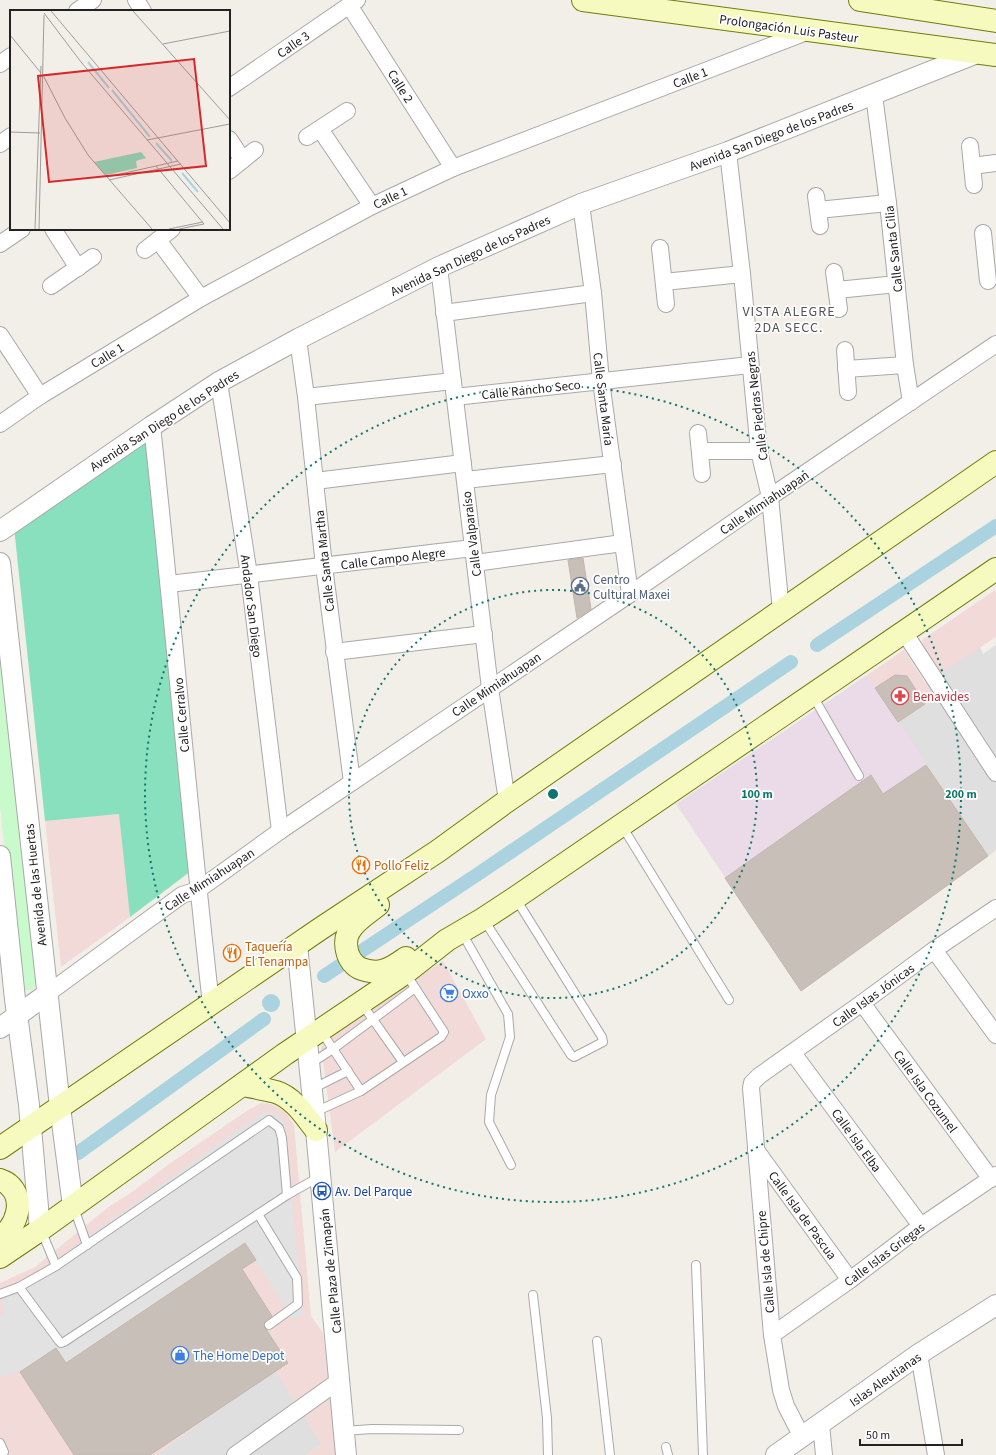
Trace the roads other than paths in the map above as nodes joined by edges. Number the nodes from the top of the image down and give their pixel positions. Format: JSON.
{"nodes":[{"id":1,"x":93,"y":0,"type":"edge"},
{"id":2,"x":136,"y":0,"type":"edge"},
{"id":3,"x":583,"y":0,"type":"edge"},
{"id":4,"x":860,"y":0,"type":"edge"},
{"id":5,"x":353,"y":2,"type":"edge"},
{"id":6,"x":624,"y":3,"type":"edge"},
{"id":7,"x":78,"y":10,"type":"edge"},
{"id":8,"x":142,"y":10,"type":"edge"},
{"id":9,"x":996,"y":21,"type":"edge"},
{"id":10,"x":809,"y":31,"type":"junction"},
{"id":11,"x":987,"y":54,"type":"edge"},
{"id":12,"x":230,"y":87,"type":"edge"},
{"id":13,"x":874,"y":95,"type":"junction"},
{"id":14,"x":347,"y":111,"type":"dead end"},
{"id":15,"x":10,"y":137,"type":"edge"},
{"id":16,"x":230,"y":141,"type":"edge"},
{"id":17,"x":0,"y":144,"type":"edge"},
{"id":18,"x":970,"y":146,"type":"dead end"},
{"id":19,"x":255,"y":150,"type":"dead end"},
{"id":20,"x":728,"y":152,"type":"junction"},
{"id":21,"x":242,"y":160,"type":"junction"},
{"id":22,"x":996,"y":163,"type":"edge"},
{"id":23,"x":972,"y":166,"type":"junction"},
{"id":24,"x":453,"y":168,"type":"junction"},
{"id":25,"x":230,"y":170,"type":"edge"},
{"id":26,"x":974,"y":184,"type":"dead end"},
{"id":27,"x":888,"y":203,"type":"junction"},
{"id":28,"x":581,"y":204,"type":"junction"},
{"id":29,"x":372,"y":206,"type":"junction"},
{"id":30,"x":820,"y":226,"type":"dead end"},
{"id":31,"x":21,"y":230,"type":"edge"},
{"id":32,"x":54,"y":230,"type":"edge"},
{"id":33,"x":171,"y":230,"type":"edge"},
{"id":34,"x":158,"y":240,"type":"junction"},
{"id":35,"x":988,"y":242,"type":"edge"},
{"id":36,"x":0,"y":244,"type":"edge"},
{"id":37,"x":660,"y":248,"type":"dead end"},
{"id":38,"x":145,"y":250,"type":"dead end"},
{"id":39,"x":93,"y":258,"type":"dead end"},
{"id":40,"x":439,"y":267,"type":"junction"},
{"id":41,"x":78,"y":268,"type":"junction"},
{"id":42,"x":834,"y":272,"type":"dead end"},
{"id":43,"x":742,"y":274,"type":"junction"},
{"id":44,"x":988,"y":281,"type":"dead end"},
{"id":45,"x":664,"y":282,"type":"junction"},
{"id":46,"x":897,"y":284,"type":"junction"},
{"id":47,"x":51,"y":286,"type":"dead end"},
{"id":48,"x":836,"y":290,"type":"junction"},
{"id":49,"x":593,"y":293,"type":"junction"},
{"id":50,"x":201,"y":298,"type":"junction"},
{"id":51,"x":666,"y":304,"type":"dead end"},
{"id":52,"x":839,"y":309,"type":"dead end"},
{"id":53,"x":444,"y":313,"type":"junction"},
{"id":54,"x":0,"y":335,"type":"edge"},
{"id":55,"x":298,"y":339,"type":"junction"},
{"id":56,"x":996,"y":344,"type":"edge"},
{"id":57,"x":845,"y":350,"type":"dead end"},
{"id":58,"x":750,"y":365,"type":"junction"},
{"id":59,"x":905,"y":365,"type":"junction"},
{"id":60,"x":846,"y":369,"type":"junction"},
{"id":61,"x":453,"y":381,"type":"junction"},
{"id":62,"x":601,"y":381,"type":"junction"},
{"id":63,"x":219,"y":382,"type":"junction"},
{"id":64,"x":848,"y":392,"type":"dead end"},
{"id":65,"x":40,"y":396,"type":"junction"},
{"id":66,"x":306,"y":397,"type":"junction"},
{"id":67,"x":455,"y":397,"type":"junction"},
{"id":68,"x":911,"y":402,"type":"junction"},
{"id":69,"x":0,"y":424,"type":"edge"},
{"id":70,"x":152,"y":426,"type":"junction"},
{"id":71,"x":698,"y":433,"type":"dead end"},
{"id":72,"x":700,"y":451,"type":"junction"},
{"id":73,"x":759,"y":451,"type":"junction"},
{"id":74,"x":996,"y":462,"type":"edge"},
{"id":75,"x":463,"y":463,"type":"junction"},
{"id":76,"x":613,"y":464,"type":"junction"},
{"id":77,"x":702,"y":474,"type":"dead end"},
{"id":78,"x":315,"y":480,"type":"junction"},
{"id":79,"x":465,"y":480,"type":"junction"},
{"id":80,"x":770,"y":497,"type":"junction"},
{"id":81,"x":0,"y":531,"type":"edge"},
{"id":82,"x":623,"y":543,"type":"junction"},
{"id":83,"x":474,"y":556,"type":"junction"},
{"id":84,"x":0,"y":563,"type":"edge"},
{"id":85,"x":324,"y":566,"type":"junction"},
{"id":86,"x":995,"y":571,"type":"edge"},
{"id":87,"x":249,"y":574,"type":"junction"},
{"id":88,"x":169,"y":584,"type":"junction"},
{"id":89,"x":630,"y":594,"type":"junction"},
{"id":90,"x":781,"y":611,"type":"junction"},
{"id":91,"x":904,"y":632,"type":"junction"},
{"id":92,"x":484,"y":634,"type":"junction"},
{"id":93,"x":334,"y":652,"type":"junction"},
{"id":94,"x":490,"y":688,"type":"junction"},
{"id":95,"x":812,"y":695,"type":"junction"},
{"id":96,"x":996,"y":773,"type":"edge"},
{"id":97,"x":859,"y":776,"type":"dead end"},
{"id":98,"x":352,"y":782,"type":"junction"},
{"id":99,"x":507,"y":801,"type":"junction"},
{"id":100,"x":621,"y":826,"type":"junction"},
{"id":101,"x":280,"y":831,"type":"junction"},
{"id":102,"x":438,"y":851,"type":"junction"},
{"id":103,"x":0,"y":856,"type":"edge"},
{"id":104,"x":198,"y":890,"type":"junction"},
{"id":105,"x":515,"y":898,"type":"junction"},
{"id":106,"x":996,"y":908,"type":"edge"},
{"id":107,"x":483,"y":920,"type":"junction"},
{"id":108,"x":454,"y":936,"type":"junction"},
{"id":109,"x":296,"y":945,"type":"junction"},
{"id":110,"x":934,"y":950,"type":"junction"},
{"id":111,"x":410,"y":981,"type":"junction"},
{"id":112,"x":47,"y":994,"type":"junction"},
{"id":113,"x":729,"y":1000,"type":"dead end"},
{"id":114,"x":862,"y":1003,"type":"junction"},
{"id":115,"x":211,"y":1004,"type":"junction"},
{"id":116,"x":367,"y":1012,"type":"junction"},
{"id":117,"x":17,"y":1016,"type":"junction"},
{"id":118,"x":0,"y":1028,"type":"edge"},
{"id":119,"x":996,"y":1035,"type":"edge"},
{"id":120,"x":314,"y":1036,"type":"junction"},
{"id":121,"x":333,"y":1049,"type":"junction"},
{"id":122,"x":793,"y":1053,"type":"junction"},
{"id":123,"x":403,"y":1062,"type":"junction"},
{"id":124,"x":309,"y":1065,"type":"junction"},
{"id":125,"x":348,"y":1071,"type":"junction"},
{"id":126,"x":752,"y":1083,"type":"joint"},
{"id":127,"x":242,"y":1085,"type":"junction"},
{"id":128,"x":312,"y":1089,"type":"junction"},
{"id":129,"x":361,"y":1091,"type":"junction"},
{"id":130,"x":60,"y":1107,"type":"junction"},
{"id":131,"x":315,"y":1121,"type":"junction"},
{"id":132,"x":32,"y":1127,"type":"junction"},
{"id":133,"x":0,"y":1148,"type":"edge"},
{"id":134,"x":755,"y":1150,"type":"junction"},
{"id":135,"x":511,"y":1165,"type":"dead end"},
{"id":136,"x":320,"y":1177,"type":"junction"},
{"id":137,"x":993,"y":1177,"type":"edge"},
{"id":138,"x":0,"y":1180,"type":"edge"},
{"id":139,"x":287,"y":1195,"type":"junction"},
{"id":140,"x":73,"y":1206,"type":"junction"},
{"id":141,"x":258,"y":1214,"type":"junction"},
{"id":142,"x":921,"y":1226,"type":"junction"},
{"id":143,"x":40,"y":1230,"type":"junction"},
{"id":144,"x":0,"y":1238,"type":"edge"},
{"id":145,"x":87,"y":1245,"type":"junction"},
{"id":146,"x":0,"y":1257,"type":"edge"},
{"id":147,"x":696,"y":1265,"type":"dead end"},
{"id":148,"x":56,"y":1266,"type":"junction"},
{"id":149,"x":850,"y":1280,"type":"junction"},
{"id":150,"x":19,"y":1288,"type":"junction"},
{"id":151,"x":0,"y":1294,"type":"edge"},
{"id":152,"x":533,"y":1294,"type":"dead end"},
{"id":153,"x":996,"y":1305,"type":"edge"},
{"id":154,"x":269,"y":1325,"type":"dead end"},
{"id":155,"x":772,"y":1335,"type":"junction"},
{"id":156,"x":597,"y":1341,"type":"dead end"},
{"id":157,"x":919,"y":1354,"type":"junction"},
{"id":158,"x":340,"y":1380,"type":"junction"},
{"id":159,"x":821,"y":1424,"type":"junction"},
{"id":160,"x":460,"y":1430,"type":"dead end"},
{"id":161,"x":344,"y":1431,"type":"junction"},
{"id":162,"x":802,"y":1437,"type":"junction"},
{"id":163,"x":0,"y":1443,"type":"edge"},
{"id":164,"x":3,"y":1453,"type":"edge"},
{"id":165,"x":235,"y":1455,"type":"edge"},
{"id":166,"x":346,"y":1455,"type":"edge"},
{"id":167,"x":548,"y":1455,"type":"edge"},
{"id":168,"x":610,"y":1455,"type":"edge"},
{"id":169,"x":703,"y":1455,"type":"edge"},
{"id":170,"x":776,"y":1455,"type":"edge"},
{"id":171,"x":824,"y":1455,"type":"edge"},
{"id":172,"x":936,"y":1455,"type":"edge"}],
"edges":[{"from":1,"to":7,"type":"street"},
{"from":2,"to":8,"type":"street"},
{"from":3,"to":6,"type":"main road","name":"Prolongación Luis Pasteur"},
{"from":4,"to":9,"type":"main road"},
{"from":5,"to":12,"type":"street","name":"Calle 3"},
{"from":5,"to":24,"type":"street","name":"Calle 2"},
{"from":6,"to":10,"type":"main road","name":"Prolongación Luis Pasteur"},
{"from":10,"to":11,"type":"main road","name":"Prolongación Luis Pasteur"},
{"from":10,"to":24,"type":"street","name":"Calle 1"},
{"from":11,"to":13,"type":"street","name":"Avenida San Diego de los Padres"},
{"from":13,"to":20,"type":"street","name":"Avenida San Diego de los Padres"},
{"from":13,"to":27,"type":"street","name":"Calle Santa Cilia"},
{"from":14,"to":29,"type":"street"},
{"from":15,"to":17,"type":"street"},
{"from":16,"to":21,"type":"street"},
{"from":18,"to":23,"type":"street"},
{"from":19,"to":21,"type":"street"},
{"from":20,"to":28,"type":"street","name":"Avenida San Diego de los Padres"},
{"from":20,"to":43,"type":"street","name":"Calle Piedras Negras"},
{"from":21,"to":25,"type":"street"},
{"from":22,"to":23,"type":"street"},
{"from":23,"to":26,"type":"street"},
{"from":24,"to":29,"type":"street","name":"Calle 1"},
{"from":27,"to":30,"type":"street"},
{"from":27,"to":46,"type":"street","name":"Calle Santa Cilia"},
{"from":28,"to":40,"type":"street","name":"Avenida San Diego de los Padres"},
{"from":28,"to":49,"type":"street","name":"Calle Santa María"},
{"from":29,"to":50,"type":"street","name":"Calle 1"},
{"from":31,"to":36,"type":"street"},
{"from":32,"to":41,"type":"street"},
{"from":33,"to":34,"type":"street"},
{"from":34,"to":38,"type":"street"},
{"from":34,"to":50,"type":"street"},
{"from":35,"to":44,"type":"street"},
{"from":37,"to":45,"type":"street"},
{"from":39,"to":41,"type":"street"},
{"from":40,"to":53,"type":"street","name":"Calle Valparaíso"},
{"from":40,"to":55,"type":"street","name":"Avenida San Diego de los Padres"},
{"from":41,"to":47,"type":"street"},
{"from":42,"to":48,"type":"street"},
{"from":43,"to":45,"type":"street"},
{"from":43,"to":58,"type":"street","name":"Calle Piedras Negras"},
{"from":45,"to":51,"type":"street"},
{"from":46,"to":48,"type":"street"},
{"from":46,"to":59,"type":"street","name":"Calle Santa Cilia"},
{"from":48,"to":52,"type":"street"},
{"from":49,"to":53,"type":"street"},
{"from":49,"to":62,"type":"street","name":"Calle Santa María"},
{"from":50,"to":65,"type":"street","name":"Calle 1"},
{"from":53,"to":61,"type":"street","name":"Calle Valparaíso"},
{"from":54,"to":65,"type":"street"},
{"from":55,"to":63,"type":"street","name":"Avenida San Diego de los Padres"},
{"from":55,"to":66,"type":"street","name":"Calle Santa Martha"},
{"from":56,"to":68,"type":"street","name":"Calle Mimiahuapan"},
{"from":57,"to":60,"type":"street"},
{"from":58,"to":62,"type":"street","name":"Calle Rancho Seco"},
{"from":58,"to":73,"type":"street","name":"Calle Piedras Negras"},
{"from":59,"to":60,"type":"street"},
{"from":59,"to":68,"type":"street","name":"Calle Santa Cilia"},
{"from":60,"to":64,"type":"street"},
{"from":61,"to":66,"type":"street"},
{"from":61,"to":67,"type":"street","name":"Calle Valparaíso"},
{"from":62,"to":67,"type":"street","name":"Calle Rancho Seco"},
{"from":62,"to":76,"type":"street","name":"Calle Santa María"},
{"from":63,"to":70,"type":"street","name":"Avenida San Diego de los Padres"},
{"from":63,"to":87,"type":"street","name":"Andador San Diego"},
{"from":65,"to":69,"type":"street","name":"Calle 1"},
{"from":66,"to":78,"type":"street","name":"Calle Santa Martha"},
{"from":67,"to":75,"type":"street","name":"Calle Valparaíso"},
{"from":68,"to":80,"type":"street","name":"Calle Mimiahuapan"},
{"from":70,"to":81,"type":"street","name":"Avenida San Diego de los Padres"},
{"from":70,"to":88,"type":"street","name":"Calle Cerralvo"},
{"from":71,"to":72,"type":"street"},
{"from":72,"to":73,"type":"street"},
{"from":72,"to":77,"type":"street"},
{"from":73,"to":80,"type":"street","name":"Calle Piedras Negras"},
{"from":74,"to":90,"type":"main road"},
{"from":75,"to":78,"type":"street"},
{"from":75,"to":79,"type":"street","name":"Calle Valparaíso"},
{"from":76,"to":79,"type":"street"},
{"from":76,"to":82,"type":"street","name":"Calle Santa María"},
{"from":78,"to":85,"type":"street","name":"Calle Santa Martha"},
{"from":79,"to":83,"type":"street","name":"Calle Valparaíso"},
{"from":80,"to":89,"type":"street","name":"Calle Mimiahuapan"},
{"from":80,"to":90,"type":"street","name":"Calle Piedras Negras"},
{"from":82,"to":83,"type":"street","name":"Calle Campo Alegre"},
{"from":82,"to":89,"type":"street","name":"Calle Santa María"},
{"from":83,"to":85,"type":"street","name":"Calle Campo Alegre"},
{"from":83,"to":92,"type":"street","name":"Calle Valparaíso"},
{"from":84,"to":112,"type":"street","name":"Avenida de las Huertas"},
{"from":85,"to":87,"type":"street","name":"Calle Campo Alegre"},
{"from":85,"to":93,"type":"street","name":"Calle Santa Martha"},
{"from":86,"to":91,"type":"main road"},
{"from":87,"to":88,"type":"street","name":"Calle Campo Alegre"},
{"from":87,"to":101,"type":"street","name":"Andador San Diego"},
{"from":88,"to":104,"type":"street","name":"Calle Cerralvo"},
{"from":89,"to":94,"type":"street","name":"Calle Mimiahuapan"},
{"from":90,"to":99,"type":"main road"},
{"from":91,"to":95,"type":"main road"},
{"from":91,"to":96,"type":"street"},
{"from":92,"to":93,"type":"street"},
{"from":92,"to":94,"type":"street","name":"Calle Valparaíso"},
{"from":93,"to":98,"type":"street","name":"Calle Santa Martha"},
{"from":94,"to":98,"type":"street","name":"Calle Mimiahuapan"},
{"from":94,"to":99,"type":"street","name":"Calle Valparaíso"},
{"from":95,"to":97,"type":"lane"},
{"from":95,"to":100,"type":"main road"},
{"from":98,"to":101,"type":"street","name":"Calle Mimiahuapan"},
{"from":99,"to":102,"type":"main road"},
{"from":100,"to":105,"type":"main road"},
{"from":100,"to":113,"type":"lane"},
{"from":101,"to":104,"type":"street","name":"Calle Mimiahuapan"},
{"from":102,"to":108,"type":"main road"},
{"from":102,"to":109,"type":"main road"},
{"from":103,"to":117,"type":"street"},
{"from":104,"to":112,"type":"street","name":"Calle Mimiahuapan"},
{"from":104,"to":115,"type":"street","name":"Calle Cerralvo"},
{"from":105,"to":107,"type":"main road"},
{"from":105,"to":107,"type":"lane"},
{"from":106,"to":110,"type":"street","name":"Calle Islas Jónicas"},
{"from":107,"to":108,"type":"main road"},
{"from":108,"to":111,"type":"main road"},
{"from":108,"to":135,"type":"lane"},
{"from":109,"to":115,"type":"main road"},
{"from":109,"to":120,"type":"street","name":"Calle Plaza de Zimapán"},
{"from":110,"to":114,"type":"street","name":"Calle Islas Jónicas"},
{"from":110,"to":119,"type":"street"},
{"from":111,"to":116,"type":"main road"},
{"from":111,"to":123,"type":"lane"},
{"from":112,"to":117,"type":"street","name":"Calle Mimiahuapan"},
{"from":112,"to":130,"type":"street","name":"Avenida de las Huertas"},
{"from":114,"to":122,"type":"street","name":"Calle Islas Jónicas"},
{"from":114,"to":137,"type":"street","name":"Calle Isla Cozumel"},
{"from":115,"to":130,"type":"main road"},
{"from":116,"to":120,"type":"main road"},
{"from":116,"to":121,"type":"lane"},
{"from":116,"to":123,"type":"lane"},
{"from":117,"to":118,"type":"street","name":"Calle Mimiahuapan"},
{"from":117,"to":132,"type":"street"},
{"from":120,"to":121,"type":"lane"},
{"from":120,"to":124,"type":"street","name":"Calle Plaza de Zimapán"},
{"from":120,"to":127,"type":"main road"},
{"from":121,"to":124,"type":"lane"},
{"from":121,"to":125,"type":"lane"},
{"from":122,"to":126,"type":"street","name":"Calle Islas Jónicas"},
{"from":122,"to":142,"type":"street","name":"Calle Isla Elba"},
{"from":123,"to":129,"type":"lane"},
{"from":124,"to":128,"type":"street","name":"Calle Plaza de Zimapán"},
{"from":125,"to":128,"type":"lane"},
{"from":125,"to":129,"type":"lane"},
{"from":126,"to":134,"type":"street","name":"Calle Isla de Chipre"},
{"from":127,"to":131,"type":"main road"},
{"from":127,"to":140,"type":"main road"},
{"from":128,"to":131,"type":"street","name":"Calle Plaza de Zimapán"},
{"from":129,"to":131,"type":"lane"},
{"from":130,"to":132,"type":"main road"},
{"from":130,"to":140,"type":"street","name":"Avenida de las Huertas"},
{"from":131,"to":136,"type":"street","name":"Calle Plaza de Zimapán"},
{"from":132,"to":133,"type":"main road"},
{"from":132,"to":143,"type":"street"},
{"from":134,"to":149,"type":"street","name":"Calle Isla de Pascua"},
{"from":134,"to":155,"type":"street","name":"Calle Isla de Chipre"},
{"from":136,"to":139,"type":"lane"},
{"from":136,"to":158,"type":"street","name":"Calle Plaza de Zimapán"},
{"from":137,"to":142,"type":"street","name":"Calle Islas Griegas"},
{"from":138,"to":144,"type":"main road"},
{"from":139,"to":141,"type":"lane"},
{"from":139,"to":145,"type":"lane"},
{"from":140,"to":143,"type":"main road"},
{"from":140,"to":145,"type":"lane"},
{"from":141,"to":150,"type":"lane"},
{"from":141,"to":154,"type":"lane"},
{"from":142,"to":149,"type":"street","name":"Calle Islas Griegas"},
{"from":143,"to":146,"type":"main road"},
{"from":143,"to":148,"type":"lane"},
{"from":145,"to":148,"type":"lane"},
{"from":147,"to":169,"type":"lane"},
{"from":148,"to":150,"type":"lane"},
{"from":149,"to":155,"type":"street","name":"Calle Islas Griegas"},
{"from":150,"to":151,"type":"lane"},
{"from":152,"to":167,"type":"lane"},
{"from":153,"to":157,"type":"street","name":"Islas Aleutianas"},
{"from":155,"to":162,"type":"street","name":"Calle Isla de Chipre"},
{"from":156,"to":168,"type":"lane"},
{"from":157,"to":159,"type":"street","name":"Islas Aleutianas"},
{"from":157,"to":172,"type":"street"},
{"from":158,"to":161,"type":"street","name":"Calle Plaza de Zimapán"},
{"from":158,"to":165,"type":"street"},
{"from":159,"to":162,"type":"street","name":"Islas Aleutianas"},
{"from":159,"to":171,"type":"street"},
{"from":160,"to":161,"type":"lane"},
{"from":161,"to":166,"type":"street","name":"Calle Plaza de Zimapán"},
{"from":162,"to":170,"type":"street","name":"Islas Aleutianas"},
{"from":163,"to":164,"type":"lane"}]}
